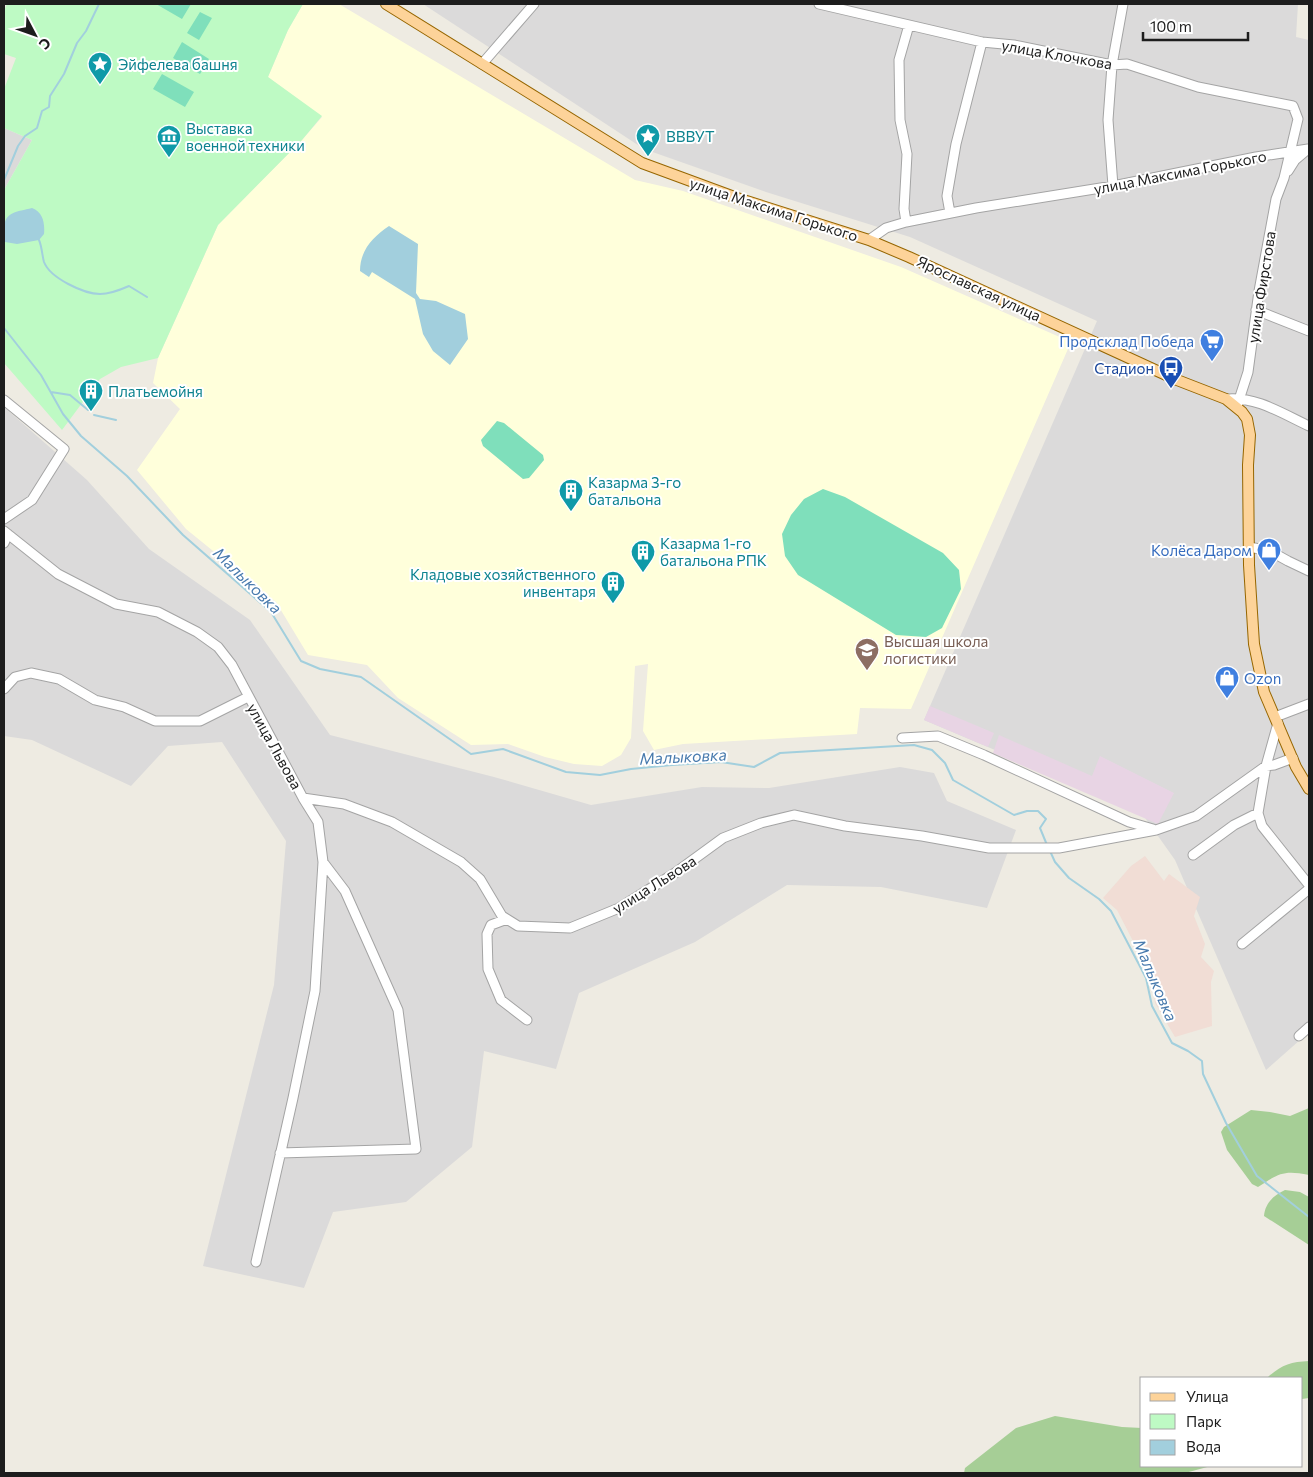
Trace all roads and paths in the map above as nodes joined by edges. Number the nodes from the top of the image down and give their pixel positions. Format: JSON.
{"nodes":[{"id":1,"x":387,"y":4,"type":"edge"},
{"id":2,"x":534,"y":4,"type":"edge"},
{"id":3,"x":819,"y":4,"type":"edge"},
{"id":4,"x":1123,"y":4,"type":"edge"},
{"id":5,"x":909,"y":25,"type":"junction"},
{"id":6,"x":982,"y":42,"type":"junction"},
{"id":7,"x":482,"y":64,"type":"junction"},
{"id":8,"x":1112,"y":65,"type":"junction"},
{"id":9,"x":1309,"y":148,"type":"edge"},
{"id":10,"x":1290,"y":152,"type":"junction"},
{"id":11,"x":1284,"y":178,"type":"junction"},
{"id":12,"x":1113,"y":186,"type":"junction"},
{"id":13,"x":950,"y":213,"type":"junction"},
{"id":14,"x":906,"y":222,"type":"junction"},
{"id":15,"x":869,"y":240,"type":"junction"},
{"id":16,"x":1256,"y":310,"type":"junction"},
{"id":17,"x":1309,"y":331,"type":"edge"},
{"id":18,"x":4,"y":400,"type":"edge"},
{"id":19,"x":1239,"y":402,"type":"junction"},
{"id":20,"x":1309,"y":426,"type":"edge"},
{"id":21,"x":4,"y":519,"type":"edge"},
{"id":22,"x":6,"y":532,"type":"edge"},
{"id":23,"x":4,"y":543,"type":"edge"},
{"id":24,"x":1249,"y":547,"type":"junction"},
{"id":25,"x":1309,"y":571,"type":"edge"},
{"id":26,"x":4,"y":689,"type":"edge"},
{"id":27,"x":248,"y":697,"type":"junction"},
{"id":28,"x":1309,"y":704,"type":"edge"},
{"id":29,"x":1276,"y":720,"type":"junction"},
{"id":30,"x":902,"y":738,"type":"dead end"},
{"id":31,"x":1292,"y":758,"type":"junction"},
{"id":32,"x":1266,"y":766,"type":"junction"},
{"id":33,"x":1309,"y":789,"type":"edge"},
{"id":34,"x":303,"y":798,"type":"junction"},
{"id":35,"x":1258,"y":813,"type":"junction"},
{"id":36,"x":1156,"y":830,"type":"junction"},
{"id":37,"x":1193,"y":855,"type":"dead end"},
{"id":38,"x":323,"y":862,"type":"junction"},
{"id":39,"x":1309,"y":885,"type":"edge"},
{"id":40,"x":1309,"y":889,"type":"edge"},
{"id":41,"x":507,"y":919,"type":"junction"},
{"id":42,"x":1242,"y":944,"type":"dead end"},
{"id":43,"x":527,"y":1020,"type":"dead end"},
{"id":44,"x":1309,"y":1027,"type":"edge"},
{"id":45,"x":1299,"y":1036,"type":"dead end"},
{"id":46,"x":280,"y":1153,"type":"junction"},
{"id":47,"x":256,"y":1262,"type":"dead end"}],
"edges":[{"from":1,"to":7,"type":"main road","name":"улица Максима Горького"},
{"from":2,"to":7,"type":"street"},
{"from":3,"to":5,"type":"street","name":"улица Клочкова"},
{"from":4,"to":8,"type":"street"},
{"from":5,"to":6,"type":"street","name":"улица Клочкова"},
{"from":5,"to":14,"type":"street"},
{"from":6,"to":8,"type":"street","name":"улица Клочкова"},
{"from":6,"to":13,"type":"street"},
{"from":7,"to":15,"type":"main road","name":"улица Максима Горького"},
{"from":8,"to":10,"type":"street","name":"улица Клочкова"},
{"from":8,"to":12,"type":"street"},
{"from":9,"to":10,"type":"street","name":"улица Максима Горького"},
{"from":9,"to":11,"type":"street"},
{"from":10,"to":11,"type":"street"},
{"from":10,"to":12,"type":"street","name":"улица Максима Горького"},
{"from":11,"to":16,"type":"street","name":"улица Фирстова"},
{"from":12,"to":13,"type":"street","name":"улица Максима Горького"},
{"from":13,"to":14,"type":"street","name":"улица Максима Горького"},
{"from":14,"to":15,"type":"street","name":"улица Максима Горького"},
{"from":15,"to":19,"type":"main road","name":"Ярославская улица"},
{"from":16,"to":17,"type":"street"},
{"from":16,"to":19,"type":"street","name":"улица Фирстова"},
{"from":18,"to":21,"type":"street"},
{"from":19,"to":20,"type":"street"},
{"from":19,"to":24,"type":"main road"},
{"from":22,"to":23,"type":"street"},
{"from":22,"to":27,"type":"street","name":"улица Львова"},
{"from":24,"to":25,"type":"street"},
{"from":24,"to":29,"type":"main road"},
{"from":26,"to":27,"type":"street"},
{"from":27,"to":34,"type":"street","name":"улица Львова"},
{"from":28,"to":29,"type":"street"},
{"from":29,"to":31,"type":"main road"},
{"from":29,"to":32,"type":"street"},
{"from":30,"to":36,"type":"street"},
{"from":31,"to":32,"type":"street","name":"улица Львова"},
{"from":31,"to":33,"type":"main road"},
{"from":32,"to":35,"type":"street"},
{"from":32,"to":36,"type":"street","name":"улица Львова"},
{"from":34,"to":38,"type":"street"},
{"from":34,"to":41,"type":"street","name":"улица Львова"},
{"from":35,"to":37,"type":"street"},
{"from":35,"to":39,"type":"street"},
{"from":36,"to":41,"type":"street","name":"улица Львова"},
{"from":38,"to":46,"type":"street"},
{"from":38,"to":46,"type":"street"},
{"from":40,"to":42,"type":"street"},
{"from":41,"to":43,"type":"street"},
{"from":44,"to":45,"type":"street"},
{"from":46,"to":47,"type":"street"}]}
